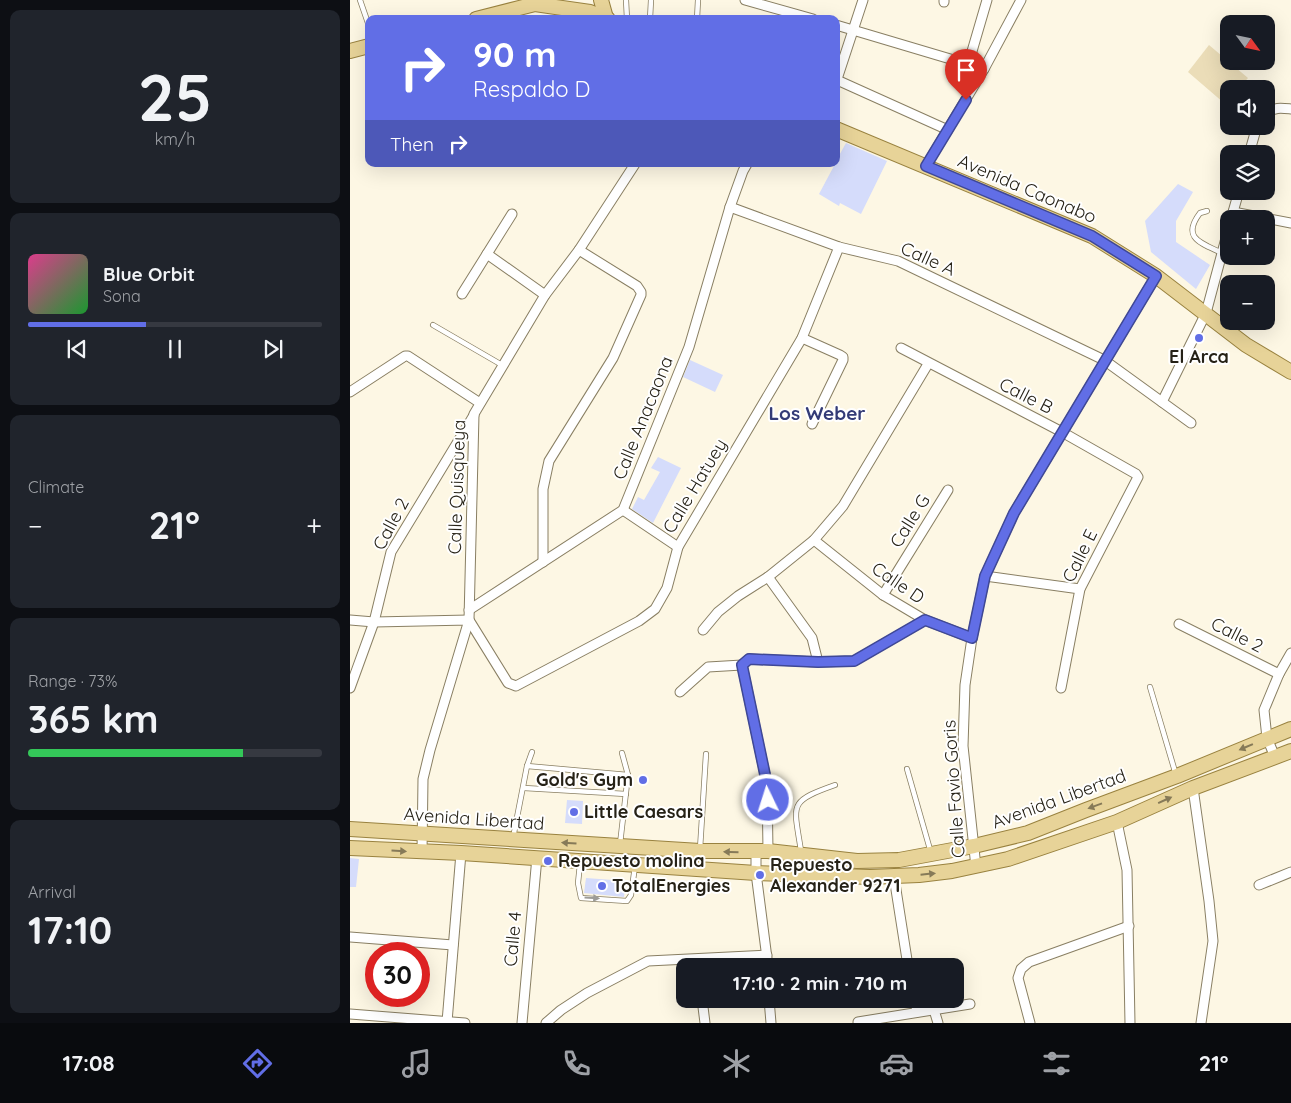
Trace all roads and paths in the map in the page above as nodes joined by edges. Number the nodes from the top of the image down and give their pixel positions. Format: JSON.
{"nodes":[{"id":1,"x":360,"y":0,"type":"edge"},
{"id":2,"x":601,"y":0,"type":"edge"},
{"id":3,"x":626,"y":0,"type":"edge"},
{"id":4,"x":651,"y":0,"type":"edge"},
{"id":5,"x":698,"y":0,"type":"edge"},
{"id":6,"x":745,"y":0,"type":"edge"},
{"id":7,"x":863,"y":0,"type":"edge"},
{"id":8,"x":987,"y":0,"type":"edge"},
{"id":9,"x":1021,"y":0,"type":"edge"},
{"id":10,"x":541,"y":2,"type":"edge"},
{"id":11,"x":365,"y":15,"type":"edge"},
{"id":12,"x":491,"y":15,"type":"edge"},
{"id":13,"x":598,"y":15,"type":"edge"},
{"id":14,"x":606,"y":15,"type":"edge"},
{"id":15,"x":627,"y":15,"type":"edge"},
{"id":16,"x":650,"y":15,"type":"edge"},
{"id":17,"x":697,"y":15,"type":"edge"},
{"id":18,"x":799,"y":15,"type":"edge"},
{"id":19,"x":840,"y":26,"type":"edge"},
{"id":20,"x":853,"y":30,"type":"junction"},
{"id":21,"x":365,"y":47,"type":"edge"},
{"id":22,"x":350,"y":51,"type":"edge"},
{"id":23,"x":968,"y":65,"type":"junction"},
{"id":24,"x":984,"y":70,"type":"junction"},
{"id":25,"x":840,"y":71,"type":"edge"},
{"id":26,"x":840,"y":82,"type":"edge"},
{"id":27,"x":1275,"y":109,"type":"edge"},
{"id":28,"x":1291,"y":110,"type":"edge"},
{"id":29,"x":948,"y":130,"type":"junction"},
{"id":30,"x":840,"y":131,"type":"edge"},
{"id":31,"x":926,"y":166,"type":"junction"},
{"id":32,"x":633,"y":167,"type":"edge"},
{"id":33,"x":745,"y":167,"type":"edge"},
{"id":34,"x":730,"y":207,"type":"junction"},
{"id":35,"x":1207,"y":212,"type":"dead end"},
{"id":36,"x":512,"y":214,"type":"dead end"},
{"id":37,"x":1275,"y":221,"type":"edge"},
{"id":38,"x":1291,"y":223,"type":"edge"},
{"id":39,"x":839,"y":247,"type":"junction"},
{"id":40,"x":579,"y":250,"type":"junction"},
{"id":41,"x":1220,"y":252,"type":"edge"},
{"id":42,"x":487,"y":254,"type":"junction"},
{"id":43,"x":1220,"y":260,"type":"edge"},
{"id":44,"x":1156,"y":276,"type":"junction"},
{"id":45,"x":462,"y":294,"type":"dead end"},
{"id":46,"x":545,"y":295,"type":"junction"},
{"id":47,"x":1206,"y":313,"type":"junction"},
{"id":48,"x":433,"y":325,"type":"dead end"},
{"id":49,"x":802,"y":338,"type":"junction"},
{"id":50,"x":901,"y":348,"type":"dead end"},
{"id":51,"x":1104,"y":360,"type":"junction"},
{"id":52,"x":928,"y":364,"type":"junction"},
{"id":53,"x":502,"y":365,"type":"junction"},
{"id":54,"x":1291,"y":372,"type":"edge"},
{"id":55,"x":350,"y":392,"type":"edge"},
{"id":56,"x":480,"y":402,"type":"junction"},
{"id":57,"x":1162,"y":402,"type":"junction"},
{"id":58,"x":474,"y":414,"type":"junction"},
{"id":59,"x":1191,"y":423,"type":"dead end"},
{"id":60,"x":812,"y":424,"type":"dead end"},
{"id":61,"x":1062,"y":432,"type":"junction"},
{"id":62,"x":1136,"y":474,"type":"joint"},
{"id":63,"x":948,"y":490,"type":"dead end"},
{"id":64,"x":623,"y":510,"type":"junction"},
{"id":65,"x":814,"y":540,"type":"junction"},
{"id":66,"x":678,"y":547,"type":"junction"},
{"id":67,"x":543,"y":562,"type":"junction"},
{"id":68,"x":985,"y":576,"type":"junction"},
{"id":69,"x":768,"y":577,"type":"junction"},
{"id":70,"x":1080,"y":589,"type":"junction"},
{"id":71,"x":883,"y":595,"type":"junction"},
{"id":72,"x":469,"y":615,"type":"junction"},
{"id":73,"x":350,"y":620,"type":"edge"},
{"id":74,"x":925,"y":620,"type":"junction"},
{"id":75,"x":374,"y":622,"type":"junction"},
{"id":76,"x":1179,"y":624,"type":"dead end"},
{"id":77,"x":703,"y":630,"type":"dead end"},
{"id":78,"x":972,"y":638,"type":"junction"},
{"id":79,"x":1291,"y":653,"type":"edge"},
{"id":80,"x":818,"y":662,"type":"junction"},
{"id":81,"x":743,"y":664,"type":"junction"},
{"id":82,"x":1279,"y":674,"type":"junction"},
{"id":83,"x":1150,"y":687,"type":"dead end"},
{"id":84,"x":350,"y":688,"type":"edge"},
{"id":85,"x":1061,"y":688,"type":"dead end"},
{"id":86,"x":680,"y":692,"type":"dead end"},
{"id":87,"x":1291,"y":729,"type":"edge"},
{"id":88,"x":1267,"y":738,"type":"junction"},
{"id":89,"x":1291,"y":751,"type":"edge"},
{"id":90,"x":532,"y":752,"type":"dead end"},
{"id":91,"x":622,"y":753,"type":"dead end"},
{"id":92,"x":706,"y":754,"type":"dead end"},
{"id":93,"x":1275,"y":757,"type":"junction"},
{"id":94,"x":527,"y":766,"type":"junction"},
{"id":95,"x":907,"y":769,"type":"dead end"},
{"id":96,"x":628,"y":775,"type":"junction"},
{"id":97,"x":1177,"y":776,"type":"junction"},
{"id":98,"x":835,"y":785,"type":"dead end"},
{"id":99,"x":524,"y":788,"type":"junction"},
{"id":100,"x":1193,"y":788,"type":"junction"},
{"id":101,"x":626,"y":794,"type":"junction"},
{"id":102,"x":1117,"y":822,"type":"junction"},
{"id":103,"x":350,"y":829,"type":"edge"},
{"id":104,"x":422,"y":834,"type":"junction"},
{"id":105,"x":513,"y":839,"type":"junction"},
{"id":106,"x":620,"y":845,"type":"junction"},
{"id":107,"x":974,"y":846,"type":"junction"},
{"id":108,"x":350,"y":848,"type":"edge"},
{"id":109,"x":700,"y":851,"type":"junction"},
{"id":110,"x":762,"y":851,"type":"junction"},
{"id":111,"x":422,"y":852,"type":"junction"},
{"id":112,"x":460,"y":853,"type":"junction"},
{"id":113,"x":932,"y":854,"type":"junction"},
{"id":114,"x":801,"y":856,"type":"junction"},
{"id":115,"x":537,"y":857,"type":"junction"},
{"id":116,"x":580,"y":860,"type":"junction"},
{"id":117,"x":636,"y":864,"type":"junction"},
{"id":118,"x":976,"y":867,"type":"junction"},
{"id":119,"x":756,"y":872,"type":"junction"},
{"id":120,"x":1291,"y":872,"type":"edge"},
{"id":121,"x":894,"y":877,"type":"junction"},
{"id":122,"x":1259,"y":885,"type":"dead end"},
{"id":123,"x":1129,"y":926,"type":"junction"},
{"id":124,"x":350,"y":937,"type":"edge"},
{"id":125,"x":452,"y":945,"type":"junction"},
{"id":126,"x":767,"y":955,"type":"junction"},
{"id":127,"x":737,"y":958,"type":"edge"},
{"id":128,"x":767,"y":958,"type":"edge"},
{"id":129,"x":907,"y":958,"type":"edge"},
{"id":130,"x":676,"y":961,"type":"edge"},
{"id":131,"x":970,"y":1004,"type":"dead end"},
{"id":132,"x":703,"y":1008,"type":"edge"},
{"id":133,"x":769,"y":1008,"type":"edge"},
{"id":134,"x":916,"y":1008,"type":"edge"},
{"id":135,"x":934,"y":1010,"type":"junction"},
{"id":136,"x":917,"y":1012,"type":"junction"},
{"id":137,"x":350,"y":1014,"type":"edge"},
{"id":138,"x":448,"y":1022,"type":"junction"},
{"id":139,"x":858,"y":1022,"type":"edge"},
{"id":140,"x":465,"y":1023,"type":"edge"},
{"id":141,"x":522,"y":1023,"type":"edge"},
{"id":142,"x":546,"y":1023,"type":"edge"},
{"id":143,"x":705,"y":1023,"type":"edge"},
{"id":144,"x":770,"y":1023,"type":"edge"},
{"id":145,"x":938,"y":1023,"type":"edge"},
{"id":146,"x":1030,"y":1023,"type":"edge"},
{"id":147,"x":1130,"y":1023,"type":"edge"},
{"id":148,"x":1201,"y":1023,"type":"edge"}],
"edges":[{"from":1,"to":11,"type":"lane"},
{"from":2,"to":14,"type":"main road"},
{"from":3,"to":15,"type":"lane"},
{"from":4,"to":16,"type":"lane"},
{"from":5,"to":17,"type":"lane"},
{"from":6,"to":18,"type":"street"},
{"from":7,"to":20,"type":"street"},
{"from":8,"to":23,"type":"street"},
{"from":9,"to":24,"type":"street"},
{"from":10,"to":12,"type":"main road"},
{"from":10,"to":13,"type":"main road"},
{"from":19,"to":20,"type":"street"},
{"from":20,"to":23,"type":"street"},
{"from":20,"to":25,"type":"street"},
{"from":21,"to":22,"type":"main road"},
{"from":23,"to":24,"type":"street"},
{"from":24,"to":29,"type":"street"},
{"from":26,"to":29,"type":"street"},
{"from":27,"to":28,"type":"street"},
{"from":29,"to":31,"type":"street"},
{"from":30,"to":31,"type":"main road","name":"Avenida Caonabo"},
{"from":31,"to":44,"type":"main road","name":"Avenida Caonabo"},
{"from":32,"to":40,"type":"street","name":"Calle Quisqueya"},
{"from":33,"to":34,"type":"street","name":"Calle Anacaona"},
{"from":34,"to":39,"type":"street","name":"Calle A"},
{"from":34,"to":64,"type":"street","name":"Calle Anacaona"},
{"from":35,"to":41,"type":"lane"},
{"from":36,"to":42,"type":"street"},
{"from":37,"to":38,"type":"street"},
{"from":39,"to":49,"type":"street","name":"Calle Hatuey"},
{"from":39,"to":51,"type":"street","name":"Calle A"},
{"from":40,"to":46,"type":"street","name":"Calle Quisqueya"},
{"from":40,"to":67,"type":"street"},
{"from":42,"to":45,"type":"street"},
{"from":42,"to":46,"type":"street"},
{"from":43,"to":47,"type":"street"},
{"from":44,"to":47,"type":"main road","name":"Avenida Caonabo"},
{"from":44,"to":51,"type":"street","name":"Calle Favio Goris"},
{"from":46,"to":53,"type":"street","name":"Calle Quisqueya"},
{"from":47,"to":54,"type":"main road","name":"Avenida Caonabo"},
{"from":47,"to":57,"type":"street"},
{"from":48,"to":53,"type":"lane"},
{"from":49,"to":60,"type":"street"},
{"from":49,"to":66,"type":"street","name":"Calle Hatuey"},
{"from":50,"to":52,"type":"street","name":"Calle B"},
{"from":51,"to":57,"type":"street","name":"Calle A"},
{"from":51,"to":61,"type":"street","name":"Calle Favio Goris"},
{"from":52,"to":61,"type":"street","name":"Calle B"},
{"from":52,"to":65,"type":"street"},
{"from":53,"to":56,"type":"street","name":"Calle Quisqueya"},
{"from":55,"to":56,"type":"street"},
{"from":56,"to":58,"type":"street","name":"Calle Quisqueya"},
{"from":57,"to":59,"type":"street","name":"Calle A"},
{"from":58,"to":72,"type":"street","name":"Calle Quisqueya"},
{"from":58,"to":75,"type":"street","name":"Calle 2"},
{"from":61,"to":62,"type":"street","name":"Calle B"},
{"from":61,"to":68,"type":"street","name":"Calle Favio Goris"},
{"from":62,"to":70,"type":"street","name":"Calle E"},
{"from":63,"to":71,"type":"street","name":"Calle G"},
{"from":64,"to":66,"type":"street"},
{"from":64,"to":67,"type":"street"},
{"from":65,"to":69,"type":"street"},
{"from":65,"to":71,"type":"street","name":"Calle D"},
{"from":66,"to":72,"type":"street","name":"Calle Hatuey"},
{"from":67,"to":72,"type":"street"},
{"from":68,"to":70,"type":"street"},
{"from":68,"to":78,"type":"street","name":"Calle Favio Goris"},
{"from":69,"to":77,"type":"street"},
{"from":69,"to":80,"type":"street"},
{"from":70,"to":85,"type":"street","name":"Calle E"},
{"from":71,"to":74,"type":"street","name":"Calle D"},
{"from":72,"to":75,"type":"street"},
{"from":72,"to":104,"type":"street","name":"Calle Quisqueya"},
{"from":73,"to":75,"type":"street"},
{"from":74,"to":78,"type":"street","name":"Calle D"},
{"from":74,"to":80,"type":"street"},
{"from":75,"to":84,"type":"street","name":"Calle 2"},
{"from":76,"to":82,"type":"street","name":"Calle 2"},
{"from":78,"to":107,"type":"street","name":"Calle Favio Goris"},
{"from":79,"to":82,"type":"street"},
{"from":80,"to":81,"type":"street"},
{"from":81,"to":86,"type":"street"},
{"from":81,"to":110,"type":"street"},
{"from":82,"to":88,"type":"street"},
{"from":83,"to":97,"type":"lane"},
{"from":87,"to":88,"type":"main road","name":"Avenida Libertad"},
{"from":88,"to":93,"type":"street"},
{"from":88,"to":97,"type":"main road","name":"Avenida Libertad","one_way":true},
{"from":89,"to":93,"type":"main road","name":"Avenida Libertad"},
{"from":90,"to":94,"type":"lane"},
{"from":91,"to":96,"type":"lane"},
{"from":92,"to":109,"type":"lane"},
{"from":93,"to":100,"type":"main road","name":"Avenida Libertad"},
{"from":94,"to":96,"type":"lane"},
{"from":94,"to":99,"type":"lane"},
{"from":95,"to":113,"type":"lane"},
{"from":96,"to":101,"type":"lane"},
{"from":97,"to":107,"type":"main road","name":"Avenida Libertad","one_way":true},
{"from":98,"to":114,"type":"lane"},
{"from":99,"to":101,"type":"lane"},
{"from":99,"to":105,"type":"lane"},
{"from":102,"to":100,"type":"main road","name":"Avenida Libertad","one_way":true},
{"from":100,"to":148,"type":"street"},
{"from":101,"to":106,"type":"lane"},
{"from":102,"to":118,"type":"main road","name":"Avenida Libertad"},
{"from":102,"to":123,"type":"street"},
{"from":103,"to":104,"type":"main road","name":"Avenida Libertad"},
{"from":104,"to":105,"type":"main road","name":"Avenida Libertad"},
{"from":104,"to":111,"type":"street","name":"Calle Quisqueya"},
{"from":106,"to":105,"type":"main road","name":"Avenida Libertad","one_way":true},
{"from":106,"to":109,"type":"main road","name":"Avenida Libertad"},
{"from":107,"to":113,"type":"main road","name":"Avenida Libertad"},
{"from":107,"to":118,"type":"street","name":"Calle Favio Goris"},
{"from":108,"to":111,"type":"main road","name":"Avenida Libertad","one_way":true},
{"from":110,"to":109,"type":"main road","name":"Avenida Libertad","one_way":true},
{"from":110,"to":114,"type":"main road","name":"Avenida Libertad"},
{"from":110,"to":119,"type":"street"},
{"from":111,"to":112,"type":"main road","name":"Avenida Libertad"},
{"from":112,"to":115,"type":"main road","name":"Avenida Libertad"},
{"from":112,"to":125,"type":"street"},
{"from":113,"to":114,"type":"main road","name":"Avenida Libertad"},
{"from":115,"to":116,"type":"main road","name":"Avenida Libertad"},
{"from":115,"to":141,"type":"street","name":"Calle 4"},
{"from":116,"to":117,"type":"main road","name":"Avenida Libertad"},
{"from":116,"to":117,"type":"lane","one_way":true},
{"from":117,"to":119,"type":"main road","name":"Avenida Libertad"},
{"from":121,"to":118,"type":"main road","name":"Avenida Libertad","one_way":true},
{"from":119,"to":121,"type":"main road","name":"Avenida Libertad"},
{"from":119,"to":126,"type":"street"},
{"from":120,"to":122,"type":"street"},
{"from":121,"to":129,"type":"street"},
{"from":123,"to":146,"type":"street"},
{"from":123,"to":147,"type":"street"},
{"from":124,"to":125,"type":"street"},
{"from":125,"to":138,"type":"street"},
{"from":126,"to":127,"type":"street"},
{"from":126,"to":128,"type":"street"},
{"from":130,"to":142,"type":"street"},
{"from":131,"to":135,"type":"street"},
{"from":132,"to":143,"type":"street"},
{"from":133,"to":144,"type":"street"},
{"from":134,"to":136,"type":"street"},
{"from":135,"to":136,"type":"street"},
{"from":135,"to":145,"type":"street"},
{"from":136,"to":139,"type":"street"},
{"from":137,"to":138,"type":"street"},
{"from":138,"to":140,"type":"street"}]}
